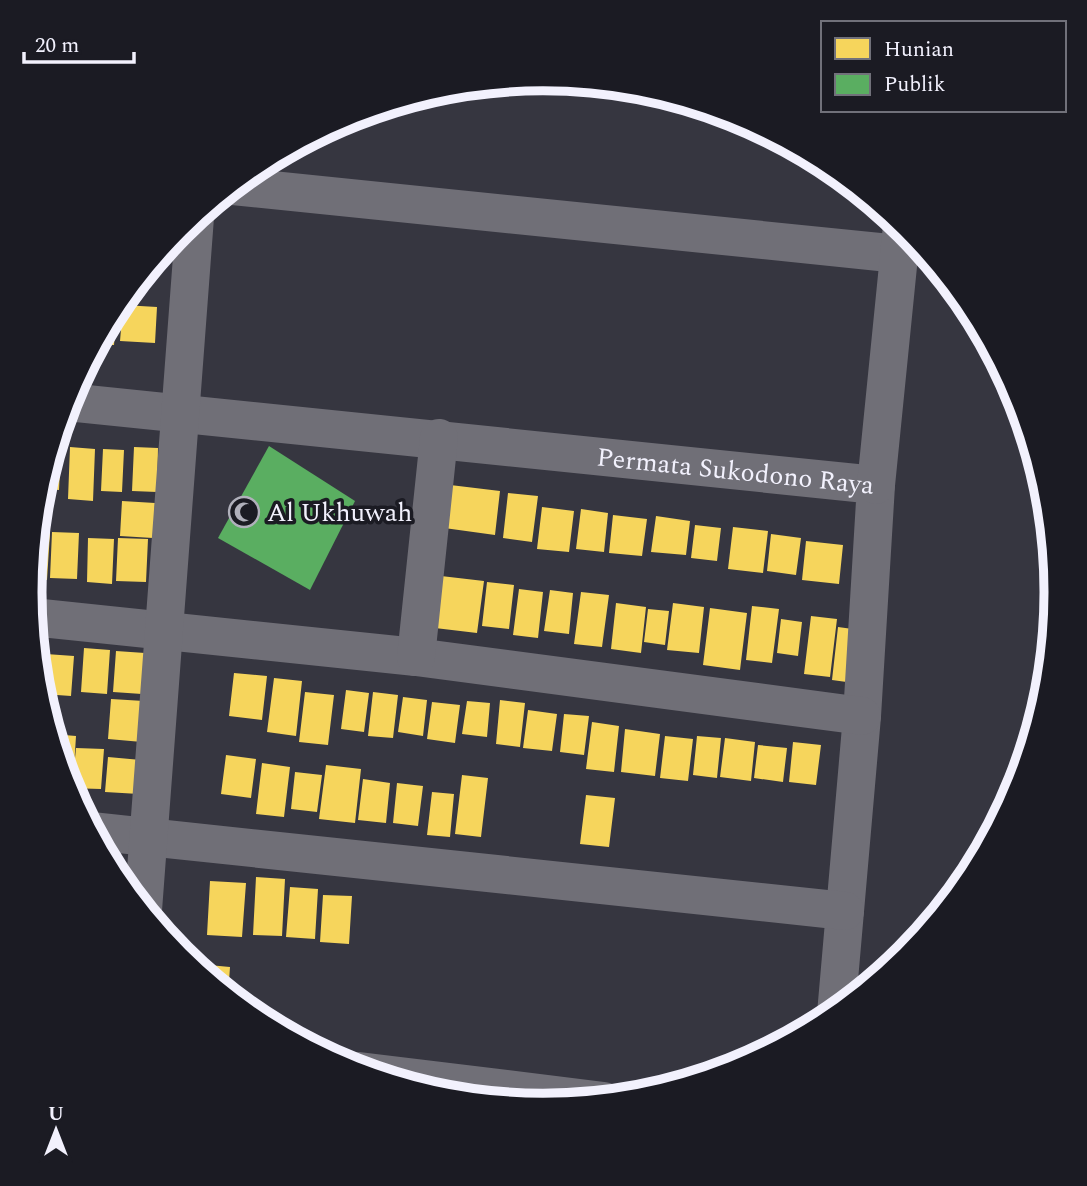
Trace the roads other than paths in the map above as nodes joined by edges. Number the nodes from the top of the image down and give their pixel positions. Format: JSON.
{"nodes":[{"id":1,"x":249,"y":187,"type":"edge"},
{"id":2,"x":194,"y":234,"type":"edge"},
{"id":3,"x":900,"y":240,"type":"edge"},
{"id":4,"x":79,"y":402,"type":"edge"},
{"id":5,"x":181,"y":414,"type":"junction"},
{"id":6,"x":439,"y":438,"type":"junction"},
{"id":7,"x":876,"y":485,"type":"junction"},
{"id":8,"x":43,"y":618,"type":"edge"},
{"id":9,"x":164,"y":628,"type":"junction"},
{"id":10,"x":416,"y":657,"type":"junction"},
{"id":11,"x":862,"y":716,"type":"junction"},
{"id":12,"x":103,"y":832,"type":"edge"},
{"id":13,"x":148,"y":836,"type":"junction"},
{"id":14,"x":144,"y":895,"type":"edge"},
{"id":15,"x":845,"y":911,"type":"junction"},
{"id":16,"x":837,"y":999,"type":"edge"},
{"id":17,"x":420,"y":1078,"type":"edge"},
{"id":18,"x":546,"y":1094,"type":"edge"}],
"edges":[{"from":1,"to":3,"type":"street"},
{"from":2,"to":5,"type":"street"},
{"from":3,"to":7,"type":"street"},
{"from":4,"to":5,"type":"street","name":"Permata Sukodono Raya"},
{"from":5,"to":6,"type":"street","name":"Permata Sukodono Raya"},
{"from":5,"to":9,"type":"street"},
{"from":6,"to":7,"type":"street","name":"Permata Sukodono Raya"},
{"from":6,"to":10,"type":"street"},
{"from":7,"to":11,"type":"street","name":"Permata Sukodono Raya"},
{"from":8,"to":9,"type":"street"},
{"from":9,"to":10,"type":"street"},
{"from":9,"to":13,"type":"street"},
{"from":10,"to":11,"type":"street"},
{"from":11,"to":15,"type":"street","name":"Permata Sukodono Raya"},
{"from":12,"to":13,"type":"street"},
{"from":13,"to":14,"type":"street"},
{"from":13,"to":15,"type":"street"},
{"from":15,"to":16,"type":"street","name":"Permata Sukodono Raya"},
{"from":17,"to":18,"type":"street"}]}
